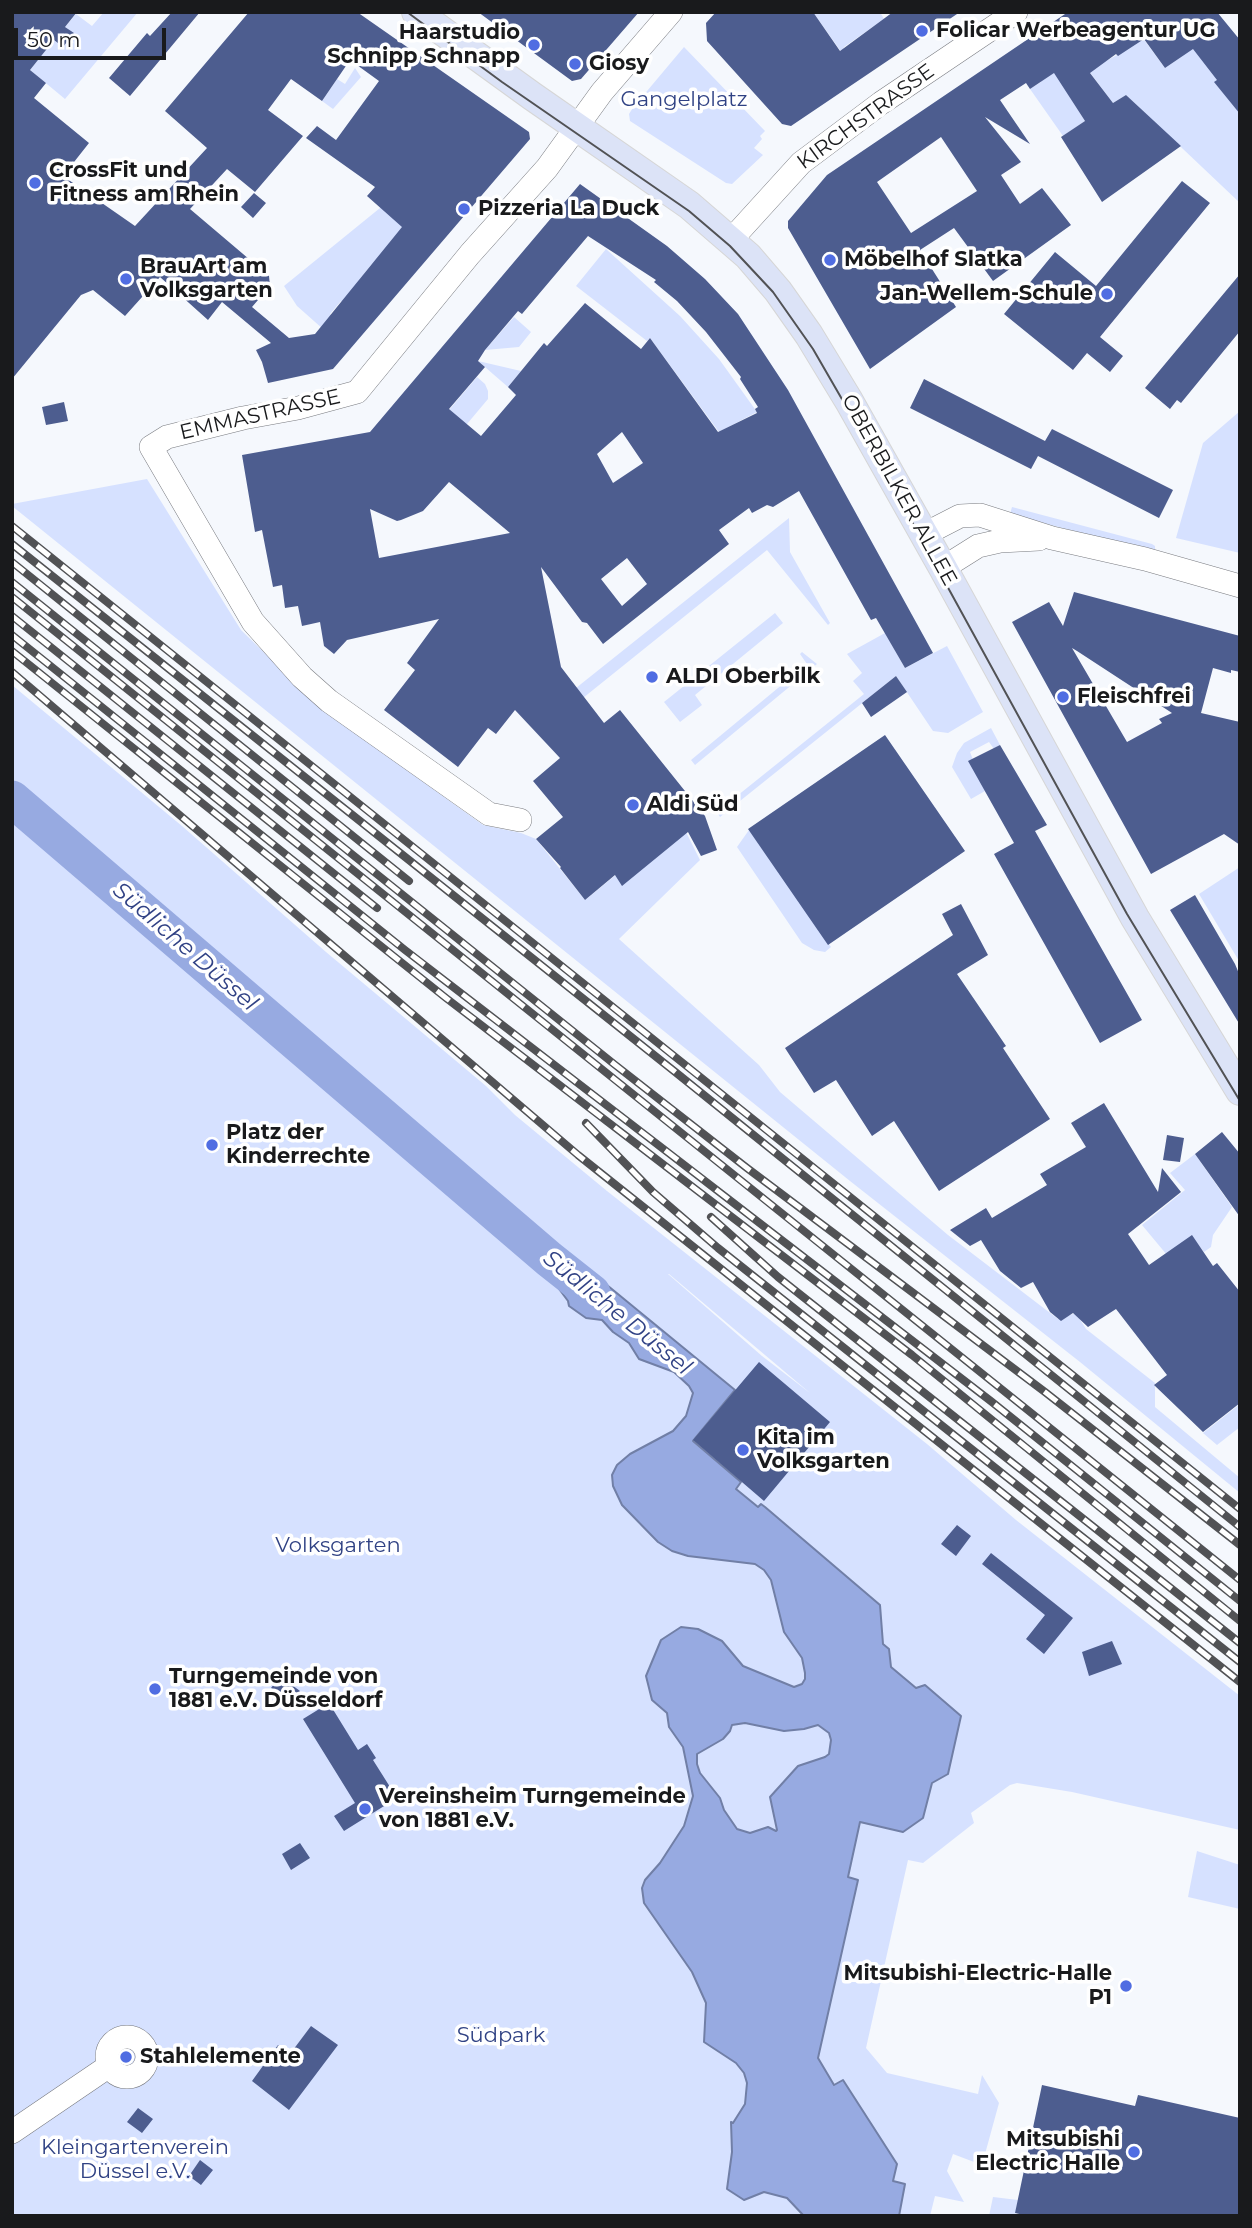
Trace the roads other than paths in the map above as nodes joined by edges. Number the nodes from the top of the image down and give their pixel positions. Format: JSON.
{"nodes":[{"id":1,"x":416,"y":12,"type":"edge"},
{"id":2,"x":671,"y":12,"type":"edge"},
{"id":3,"x":1016,"y":12,"type":"edge"},
{"id":4,"x":577,"y":127,"type":"junction"},
{"id":5,"x":731,"y":240,"type":"junction"},
{"id":6,"x":925,"y":534,"type":"junction"},
{"id":7,"x":1052,"y":538,"type":"junction"},
{"id":8,"x":943,"y":568,"type":"junction"},
{"id":9,"x":1240,"y":586,"type":"edge"},
{"id":10,"x":520,"y":820,"type":"dead end"},
{"id":11,"x":1240,"y":1091,"type":"edge"},
{"id":12,"x":109,"y":2066,"type":"junction"},
{"id":13,"x":12,"y":2132,"type":"edge"}],
"edges":[{"from":1,"to":4,"type":"main road","name":"OBERBILKER ALLEE"},
{"from":2,"to":4,"type":"street"},
{"from":3,"to":5,"type":"street","name":"KIRCHSTRASSE"},
{"from":4,"to":5,"type":"main road","name":"OBERBILKER ALLEE"},
{"from":4,"to":10,"type":"street","name":"EMMASTRASSE"},
{"from":5,"to":6,"type":"main road","name":"OBERBILKER ALLEE"},
{"from":6,"to":7,"type":"street"},
{"from":6,"to":8,"type":"main road","name":"OBERBILKER ALLEE"},
{"from":7,"to":8,"type":"street"},
{"from":7,"to":9,"type":"street"},
{"from":8,"to":11,"type":"main road","name":"OBERBILKER ALLEE"},
{"from":12,"to":12,"type":"street"},
{"from":12,"to":13,"type":"street"}]}
